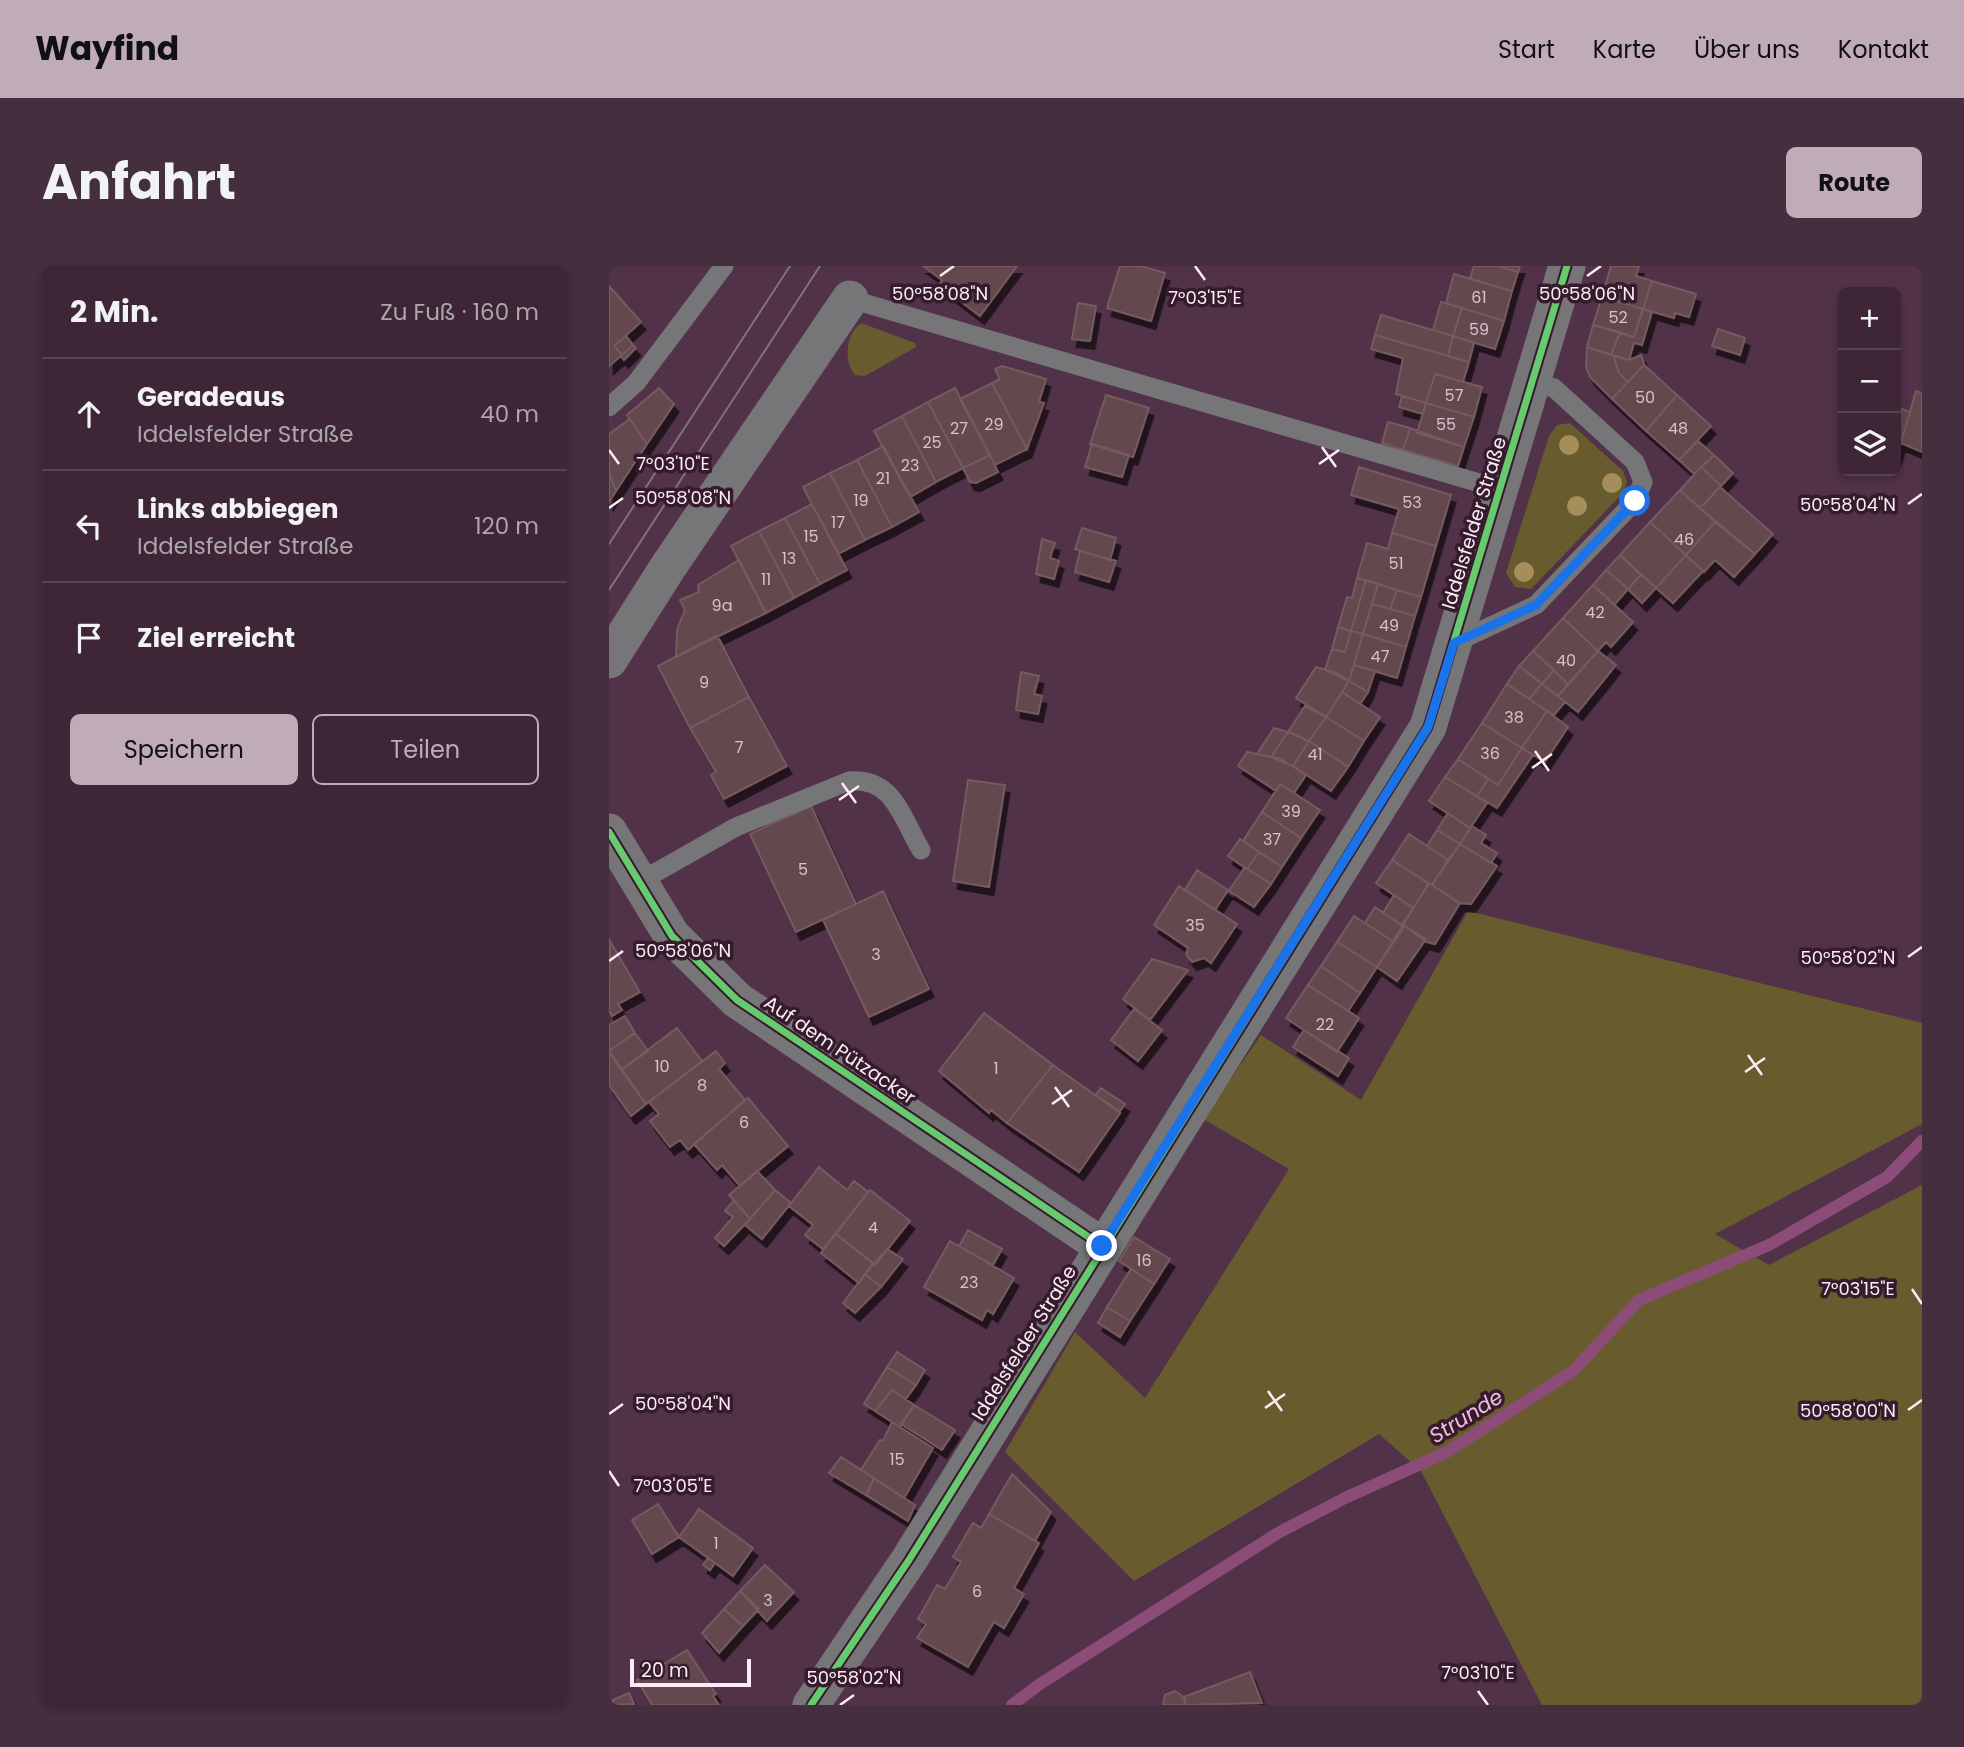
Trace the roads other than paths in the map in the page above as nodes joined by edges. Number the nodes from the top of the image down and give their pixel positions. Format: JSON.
{"nodes":[{"id":1,"x":724,"y":266,"type":"edge"},
{"id":2,"x":1567,"y":266,"type":"edge"},
{"id":3,"x":850,"y":299,"type":"joint"},
{"id":4,"x":1533,"y":382,"type":"junction"},
{"id":5,"x":609,"y":407,"type":"edge"},
{"id":6,"x":1500,"y":489,"type":"junction"},
{"id":7,"x":1454,"y":643,"type":"junction"},
{"id":8,"x":609,"y":660,"type":"edge"},
{"id":9,"x":609,"y":832,"type":"edge"},
{"id":10,"x":921,"y":850,"type":"dead end"},
{"id":11,"x":639,"y":882,"type":"junction"},
{"id":12,"x":1102,"y":1246,"type":"junction"},
{"id":13,"x":811,"y":1705,"type":"edge"}],
"edges":[{"from":1,"to":5,"type":"lane"},
{"from":2,"to":4,"type":"street","name":"Iddelsfelder Straße"},
{"from":3,"to":6,"type":"lane","name":"Iddelsfelder Straße"},
{"from":3,"to":8,"type":"street"},
{"from":4,"to":6,"type":"street","name":"Iddelsfelder Straße"},
{"from":4,"to":7,"type":"lane","name":"Iddelsfelder Straße"},
{"from":6,"to":7,"type":"street","name":"Iddelsfelder Straße"},
{"from":7,"to":12,"type":"street","name":"Iddelsfelder Straße"},
{"from":9,"to":11,"type":"street","name":"Auf dem Pützacker"},
{"from":10,"to":11,"type":"lane"},
{"from":11,"to":12,"type":"street","name":"Auf dem Pützacker"},
{"from":12,"to":13,"type":"street","name":"Iddelsfelder Straße"}]}
